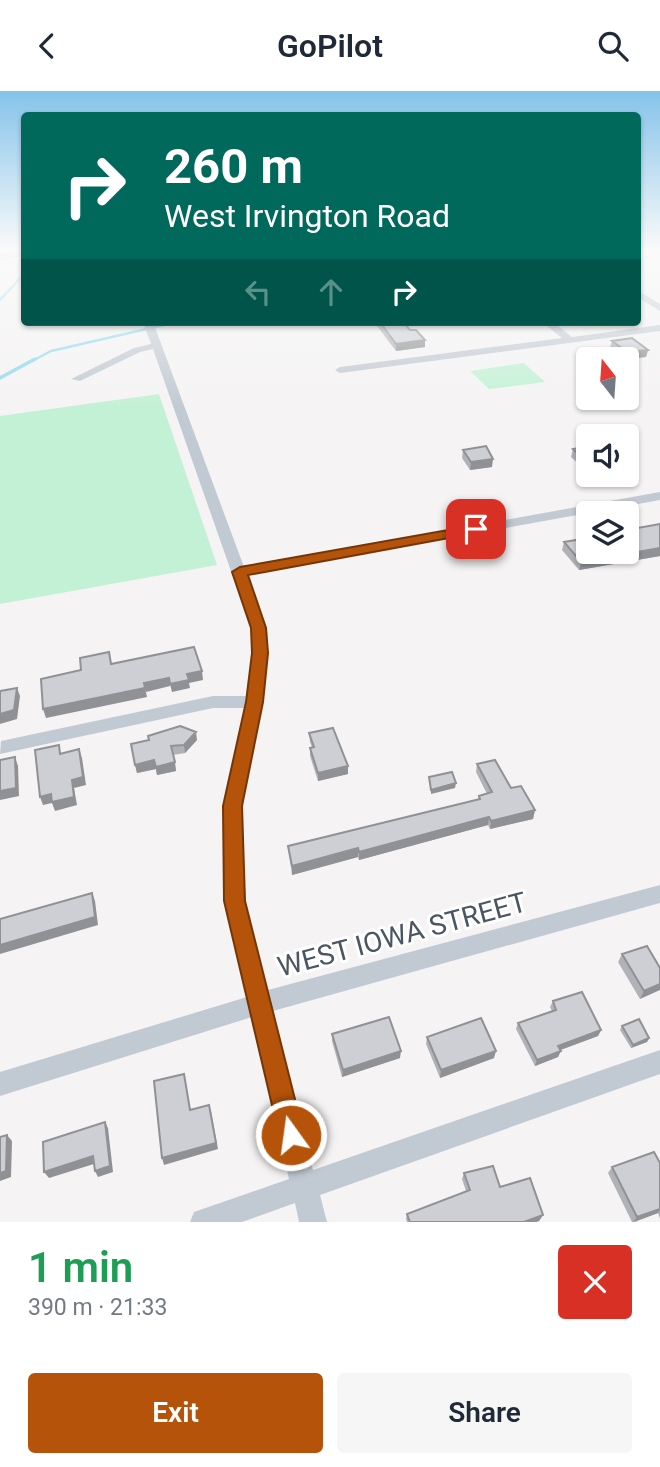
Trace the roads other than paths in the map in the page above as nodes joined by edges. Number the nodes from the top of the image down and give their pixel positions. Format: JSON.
{"nodes":[{"id":1,"x":150,"y":326,"type":"edge"},
{"id":2,"x":552,"y":326,"type":"edge"},
{"id":3,"x":660,"y":328,"type":"edge"},
{"id":4,"x":569,"y":340,"type":"junction"},
{"id":5,"x":157,"y":345,"type":"junction"},
{"id":6,"x":340,"y":370,"type":"dead end"},
{"id":7,"x":76,"y":379,"type":"dead end"},
{"id":8,"x":660,"y":496,"type":"edge"},
{"id":9,"x":240,"y":572,"type":"junction"},
{"id":10,"x":254,"y":702,"type":"junction"},
{"id":11,"x":1,"y":748,"type":"edge"},
{"id":12,"x":660,"y":894,"type":"edge"},
{"id":13,"x":258,"y":1004,"type":"junction"},
{"id":14,"x":660,"y":1062,"type":"edge"},
{"id":15,"x":0,"y":1084,"type":"edge"},
{"id":16,"x":304,"y":1187,"type":"junction"},
{"id":17,"x":204,"y":1222,"type":"edge"},
{"id":18,"x":313,"y":1222,"type":"edge"}],
"edges":[{"from":1,"to":5,"type":"street"},
{"from":2,"to":4,"type":"street"},
{"from":3,"to":4,"type":"street"},
{"from":4,"to":6,"type":"street"},
{"from":5,"to":7,"type":"street"},
{"from":5,"to":9,"type":"street"},
{"from":8,"to":9,"type":"street"},
{"from":9,"to":10,"type":"street"},
{"from":10,"to":11,"type":"street"},
{"from":10,"to":13,"type":"street"},
{"from":12,"to":13,"type":"street","name":"WEST IOWA STREET"},
{"from":13,"to":15,"type":"street","name":"WEST IOWA STREET"},
{"from":13,"to":16,"type":"street"},
{"from":14,"to":16,"type":"street"},
{"from":16,"to":17,"type":"street"},
{"from":16,"to":18,"type":"street"}]}
